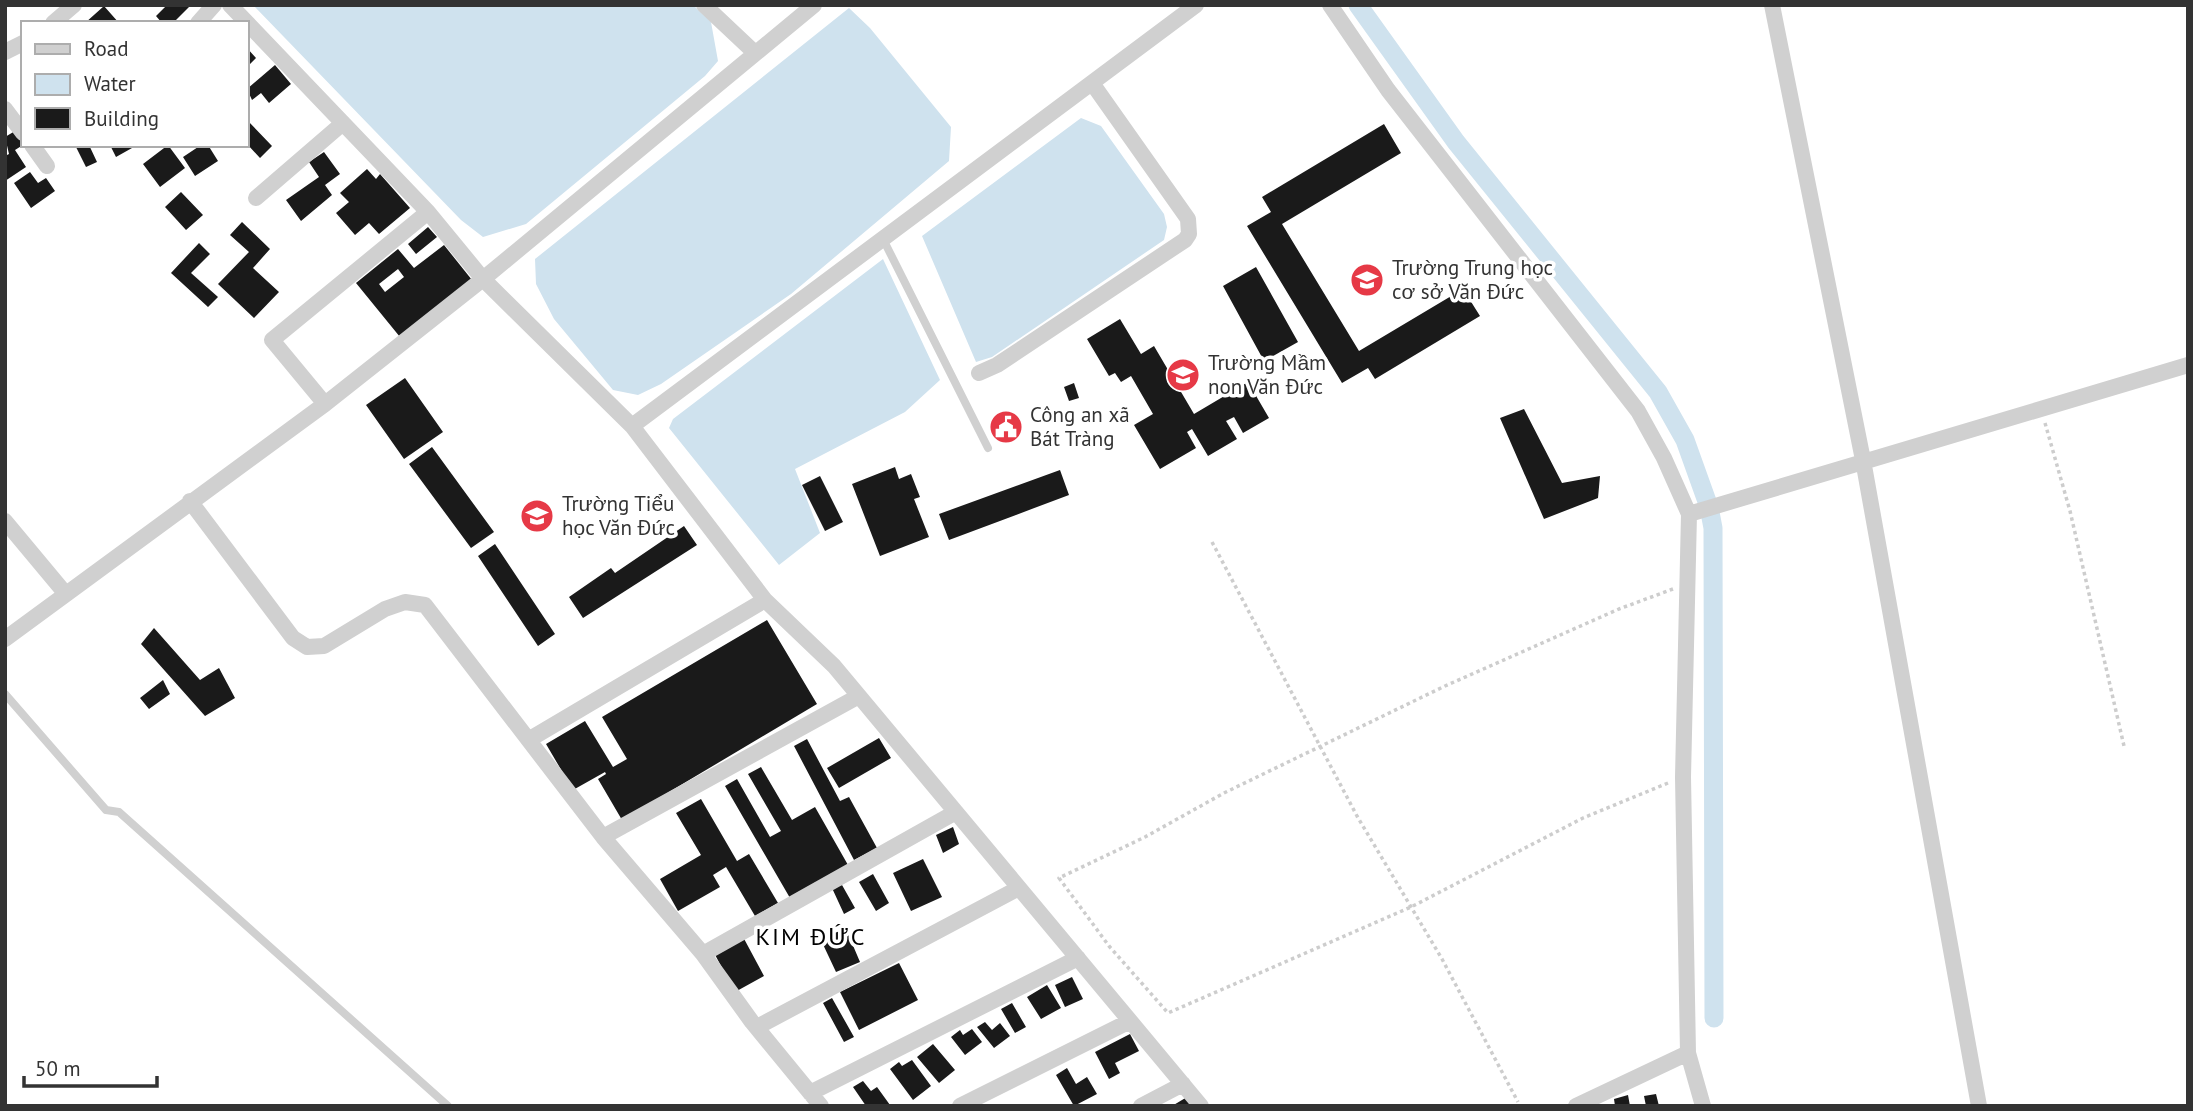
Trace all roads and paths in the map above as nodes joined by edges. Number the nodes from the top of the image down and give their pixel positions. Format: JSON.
{"nodes":[{"id":1,"x":74,"y":5,"type":"edge"},
{"id":2,"x":214,"y":5,"type":"edge"},
{"id":3,"x":230,"y":5,"type":"edge"},
{"id":4,"x":704,"y":5,"type":"edge"},
{"id":5,"x":814,"y":5,"type":"edge"},
{"id":6,"x":1196,"y":5,"type":"edge"},
{"id":7,"x":1330,"y":5,"type":"edge"},
{"id":8,"x":1772,"y":5,"type":"edge"},
{"id":9,"x":54,"y":21,"type":"edge"},
{"id":10,"x":200,"y":21,"type":"edge"},
{"id":11,"x":245,"y":21,"type":"edge"},
{"id":12,"x":248,"y":24,"type":"edge"},
{"id":13,"x":21,"y":44,"type":"edge"},
{"id":14,"x":5,"y":52,"type":"edge"},
{"id":15,"x":754,"y":52,"type":"junction"},
{"id":16,"x":1092,"y":83,"type":"junction"},
{"id":17,"x":5,"y":109,"type":"edge"},
{"id":18,"x":343,"y":123,"type":"junction"},
{"id":19,"x":21,"y":130,"type":"edge"},
{"id":20,"x":33,"y":147,"type":"edge"},
{"id":21,"x":47,"y":166,"type":"dead end"},
{"id":22,"x":256,"y":198,"type":"dead end"},
{"id":23,"x":428,"y":212,"type":"junction"},
{"id":24,"x":883,"y":239,"type":"junction"},
{"id":25,"x":483,"y":279,"type":"junction"},
{"id":26,"x":2188,"y":365,"type":"edge"},
{"id":27,"x":979,"y":373,"type":"dead end"},
{"id":28,"x":325,"y":404,"type":"junction"},
{"id":29,"x":2040,"y":408,"type":"junction"},
{"id":30,"x":632,"y":426,"type":"junction"},
{"id":31,"x":988,"y":448,"type":"dead end"},
{"id":32,"x":1863,"y":460,"type":"junction"},
{"id":33,"x":190,"y":501,"type":"junction"},
{"id":34,"x":1694,"y":512,"type":"junction"},
{"id":35,"x":5,"y":521,"type":"edge"},
{"id":36,"x":1212,"y":542,"type":"dead end"},
{"id":37,"x":1688,"y":583,"type":"junction"},
{"id":38,"x":65,"y":593,"type":"junction"},
{"id":39,"x":765,"y":600,"type":"junction"},
{"id":40,"x":5,"y":639,"type":"edge"},
{"id":41,"x":5,"y":694,"type":"edge"},
{"id":42,"x":859,"y":696,"type":"junction"},
{"id":43,"x":530,"y":739,"type":"junction"},
{"id":44,"x":2124,"y":746,"type":"dead end"},
{"id":45,"x":1320,"y":747,"type":"junction"},
{"id":46,"x":1683,"y":777,"type":"junction"},
{"id":47,"x":956,"y":813,"type":"junction"},
{"id":48,"x":603,"y":838,"type":"junction"},
{"id":49,"x":1019,"y":888,"type":"junction"},
{"id":50,"x":1411,"y":907,"type":"junction"},
{"id":51,"x":703,"y":954,"type":"junction"},
{"id":52,"x":1078,"y":958,"type":"junction"},
{"id":53,"x":1130,"y":1021,"type":"junction"},
{"id":54,"x":757,"y":1027,"type":"junction"},
{"id":55,"x":1688,"y":1053,"type":"junction"},
{"id":56,"x":1183,"y":1084,"type":"junction"},
{"id":57,"x":816,"y":1099,"type":"edge"},
{"id":58,"x":1518,"y":1102,"type":"dead end"},
{"id":59,"x":448,"y":1106,"type":"edge"},
{"id":60,"x":960,"y":1106,"type":"edge"},
{"id":61,"x":1141,"y":1106,"type":"edge"},
{"id":62,"x":1201,"y":1106,"type":"edge"},
{"id":63,"x":1576,"y":1106,"type":"edge"},
{"id":64,"x":1703,"y":1106,"type":"edge"},
{"id":65,"x":1979,"y":1106,"type":"edge"}],
"edges":[{"from":1,"to":9,"type":"street"},
{"from":2,"to":10,"type":"street"},
{"from":3,"to":11,"type":"street"},
{"from":4,"to":15,"type":"street"},
{"from":5,"to":15,"type":"street"},
{"from":6,"to":16,"type":"street"},
{"from":7,"to":34,"type":"street"},
{"from":8,"to":32,"type":"street"},
{"from":12,"to":18,"type":"street"},
{"from":13,"to":14,"type":"street"},
{"from":15,"to":25,"type":"street"},
{"from":16,"to":24,"type":"street"},
{"from":16,"to":27,"type":"street"},
{"from":17,"to":19,"type":"street"},
{"from":18,"to":22,"type":"street"},
{"from":18,"to":23,"type":"street"},
{"from":20,"to":21,"type":"street"},
{"from":23,"to":25,"type":"street"},
{"from":23,"to":28,"type":"street"},
{"from":24,"to":30,"type":"street"},
{"from":24,"to":31,"type":"lane"},
{"from":25,"to":28,"type":"street"},
{"from":25,"to":30,"type":"street"},
{"from":26,"to":29,"type":"street"},
{"from":28,"to":33,"type":"street"},
{"from":29,"to":32,"type":"street"},
{"from":29,"to":44,"type":"path"},
{"from":30,"to":39,"type":"street"},
{"from":32,"to":34,"type":"street"},
{"from":32,"to":65,"type":"street"},
{"from":33,"to":38,"type":"street"},
{"from":33,"to":43,"type":"street"},
{"from":34,"to":37,"type":"street"},
{"from":35,"to":38,"type":"street"},
{"from":36,"to":45,"type":"path"},
{"from":37,"to":45,"type":"path"},
{"from":37,"to":46,"type":"street"},
{"from":38,"to":40,"type":"street"},
{"from":39,"to":42,"type":"street"},
{"from":39,"to":43,"type":"street"},
{"from":41,"to":59,"type":"lane"},
{"from":42,"to":47,"type":"street"},
{"from":42,"to":48,"type":"street"},
{"from":43,"to":48,"type":"street"},
{"from":45,"to":50,"type":"path"},
{"from":45,"to":50,"type":"path"},
{"from":46,"to":50,"type":"path"},
{"from":46,"to":55,"type":"street"},
{"from":47,"to":49,"type":"street"},
{"from":47,"to":51,"type":"street"},
{"from":48,"to":51,"type":"street"},
{"from":49,"to":52,"type":"street"},
{"from":49,"to":54,"type":"street"},
{"from":50,"to":58,"type":"path"},
{"from":51,"to":54,"type":"street"},
{"from":52,"to":53,"type":"street"},
{"from":52,"to":57,"type":"street"},
{"from":53,"to":56,"type":"street"},
{"from":53,"to":60,"type":"street"},
{"from":54,"to":57,"type":"street"},
{"from":55,"to":63,"type":"street"},
{"from":55,"to":64,"type":"street"},
{"from":56,"to":61,"type":"street"},
{"from":56,"to":62,"type":"street"}]}
